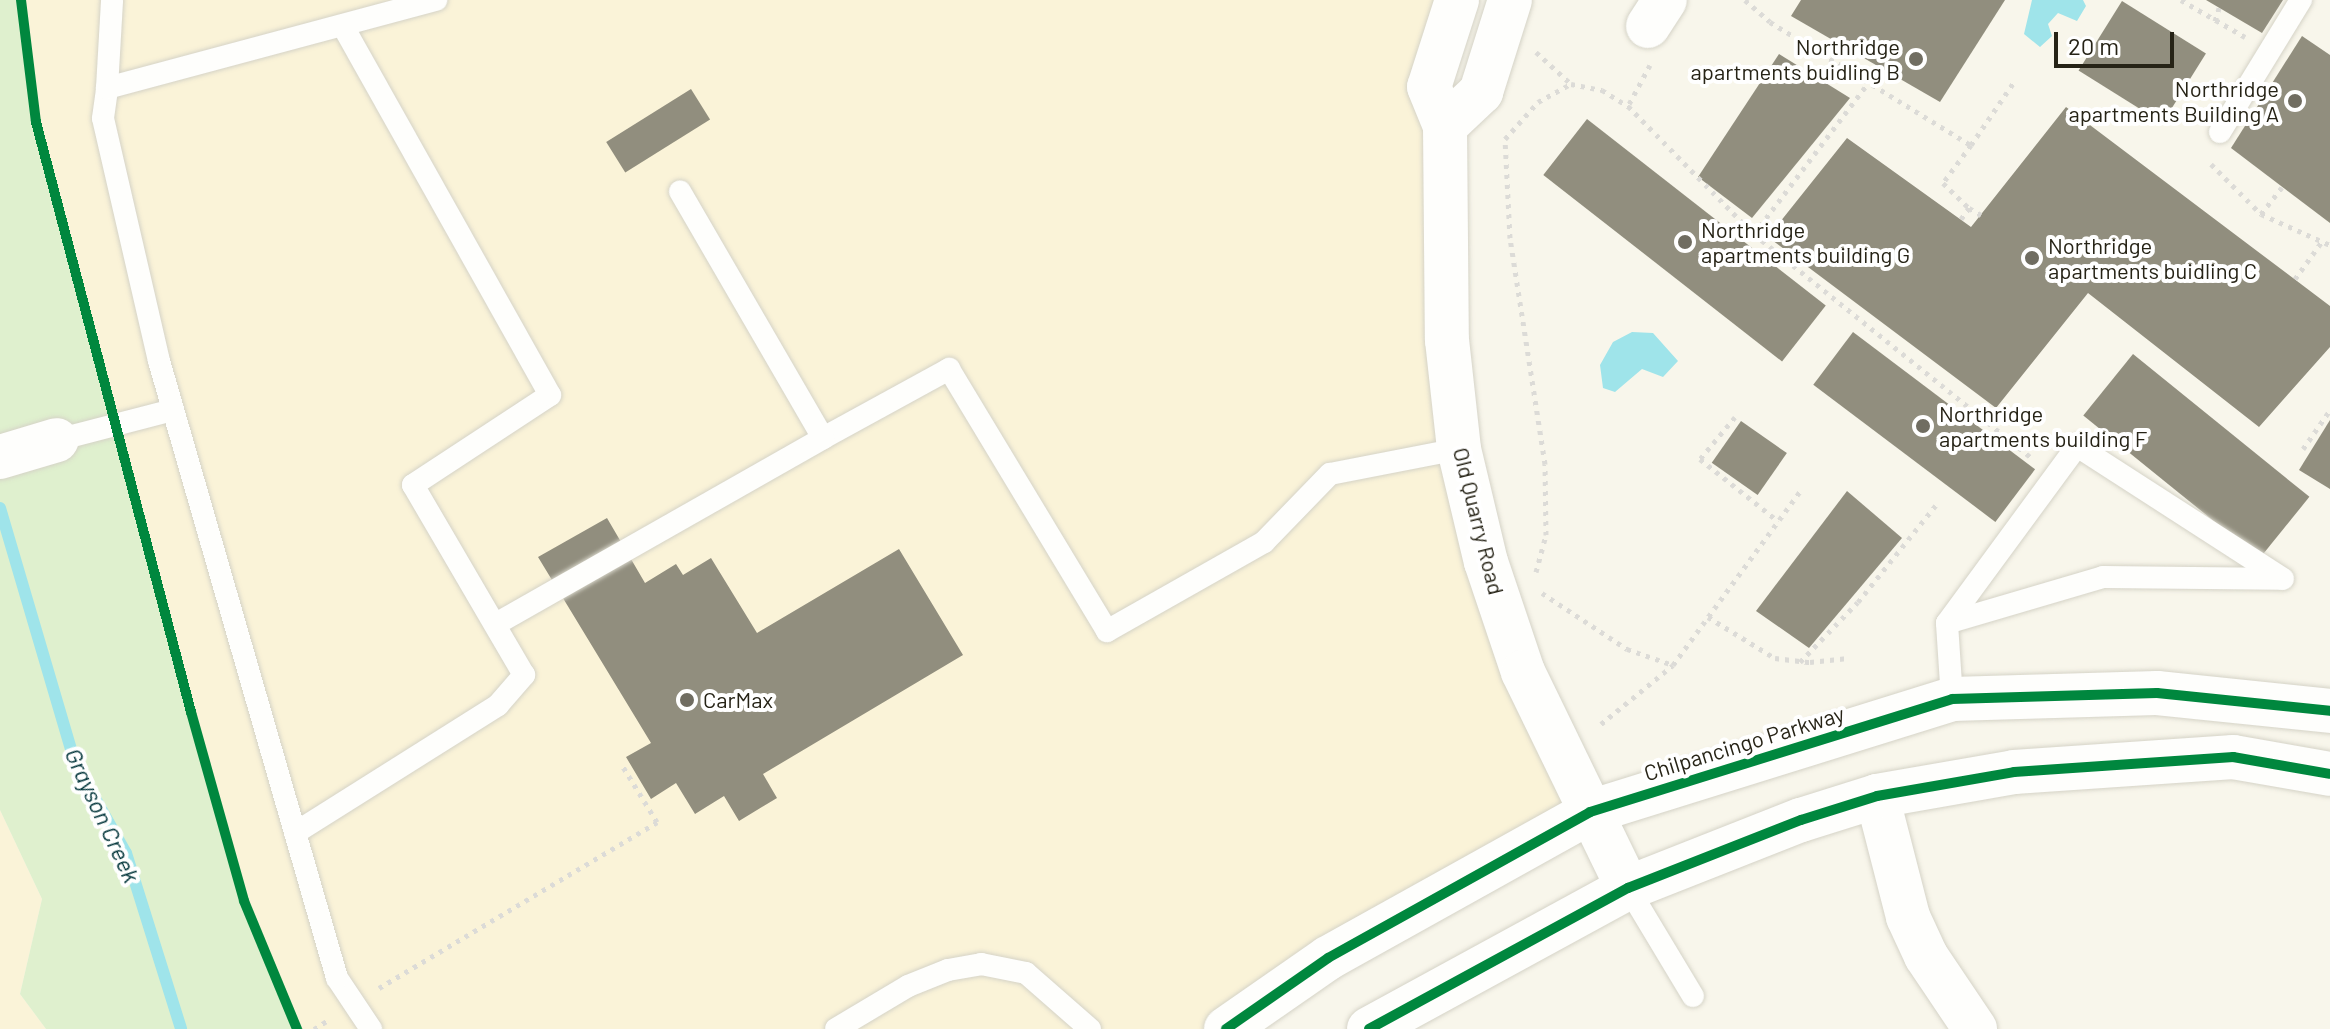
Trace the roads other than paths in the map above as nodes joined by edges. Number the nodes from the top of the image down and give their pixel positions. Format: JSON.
{"nodes":[{"id":1,"x":112,"y":0,"type":"edge"},
{"id":2,"x":436,"y":0,"type":"edge"},
{"id":3,"x":1457,"y":0,"type":"edge"},
{"id":4,"x":1510,"y":0,"type":"edge"},
{"id":5,"x":2301,"y":0,"type":"edge"},
{"id":6,"x":343,"y":26,"type":"junction"},
{"id":7,"x":107,"y":88,"type":"junction"},
{"id":8,"x":1445,"y":126,"type":"junction"},
{"id":9,"x":2220,"y":132,"type":"road end"},
{"id":10,"x":680,"y":191,"type":"dead end"},
{"id":11,"x":173,"y":410,"type":"junction"},
{"id":12,"x":823,"y":438,"type":"junction"},
{"id":13,"x":57,"y":440,"type":"joint"},
{"id":14,"x":1459,"y":449,"type":"junction"},
{"id":15,"x":0,"y":457,"type":"edge"},
{"id":16,"x":1947,"y":623,"type":"junction"},
{"id":17,"x":496,"y":624,"type":"junction"},
{"id":18,"x":1952,"y":699,"type":"junction"},
{"id":19,"x":2330,"y":711,"type":"edge"},
{"id":20,"x":2330,"y":774,"type":"edge"},
{"id":21,"x":1877,"y":796,"type":"junction"},
{"id":22,"x":1590,"y":812,"type":"junction"},
{"id":23,"x":295,"y":833,"type":"junction"},
{"id":24,"x":1628,"y":888,"type":"junction"},
{"id":25,"x":1693,"y":996,"type":"dead end"},
{"id":26,"x":371,"y":1029,"type":"edge"},
{"id":27,"x":836,"y":1029,"type":"edge"},
{"id":28,"x":1090,"y":1029,"type":"edge"},
{"id":29,"x":1226,"y":1029,"type":"edge"},
{"id":30,"x":1369,"y":1029,"type":"edge"},
{"id":31,"x":1975,"y":1029,"type":"edge"}],
"edges":[{"from":1,"to":7,"type":"lane"},
{"from":2,"to":6,"type":"lane"},
{"from":3,"to":8,"type":"street","name":"Old Quarry Road"},
{"from":4,"to":8,"type":"street"},
{"from":5,"to":9,"type":"lane"},
{"from":6,"to":7,"type":"lane"},
{"from":6,"to":17,"type":"lane"},
{"from":7,"to":11,"type":"lane"},
{"from":8,"to":14,"type":"street","name":"Old Quarry Road"},
{"from":10,"to":12,"type":"lane"},
{"from":11,"to":13,"type":"lane"},
{"from":11,"to":23,"type":"lane"},
{"from":12,"to":14,"type":"lane"},
{"from":12,"to":17,"type":"lane"},
{"from":13,"to":15,"type":"street"},
{"from":14,"to":22,"type":"street","name":"Old Quarry Road"},
{"from":16,"to":16,"type":"lane"},
{"from":16,"to":18,"type":"lane"},
{"from":17,"to":23,"type":"lane"},
{"from":18,"to":19,"type":"street","name":"Chilpancingo Parkway"},
{"from":18,"to":22,"type":"street","name":"Chilpancingo Parkway"},
{"from":20,"to":21,"type":"street"},
{"from":21,"to":24,"type":"street"},
{"from":21,"to":31,"type":"street"},
{"from":22,"to":24,"type":"street","name":"Old Quarry Road"},
{"from":22,"to":29,"type":"street","name":"Chilpancingo Parkway"},
{"from":23,"to":26,"type":"lane"},
{"from":24,"to":25,"type":"lane"},
{"from":24,"to":30,"type":"street"},
{"from":27,"to":28,"type":"lane"}]}
